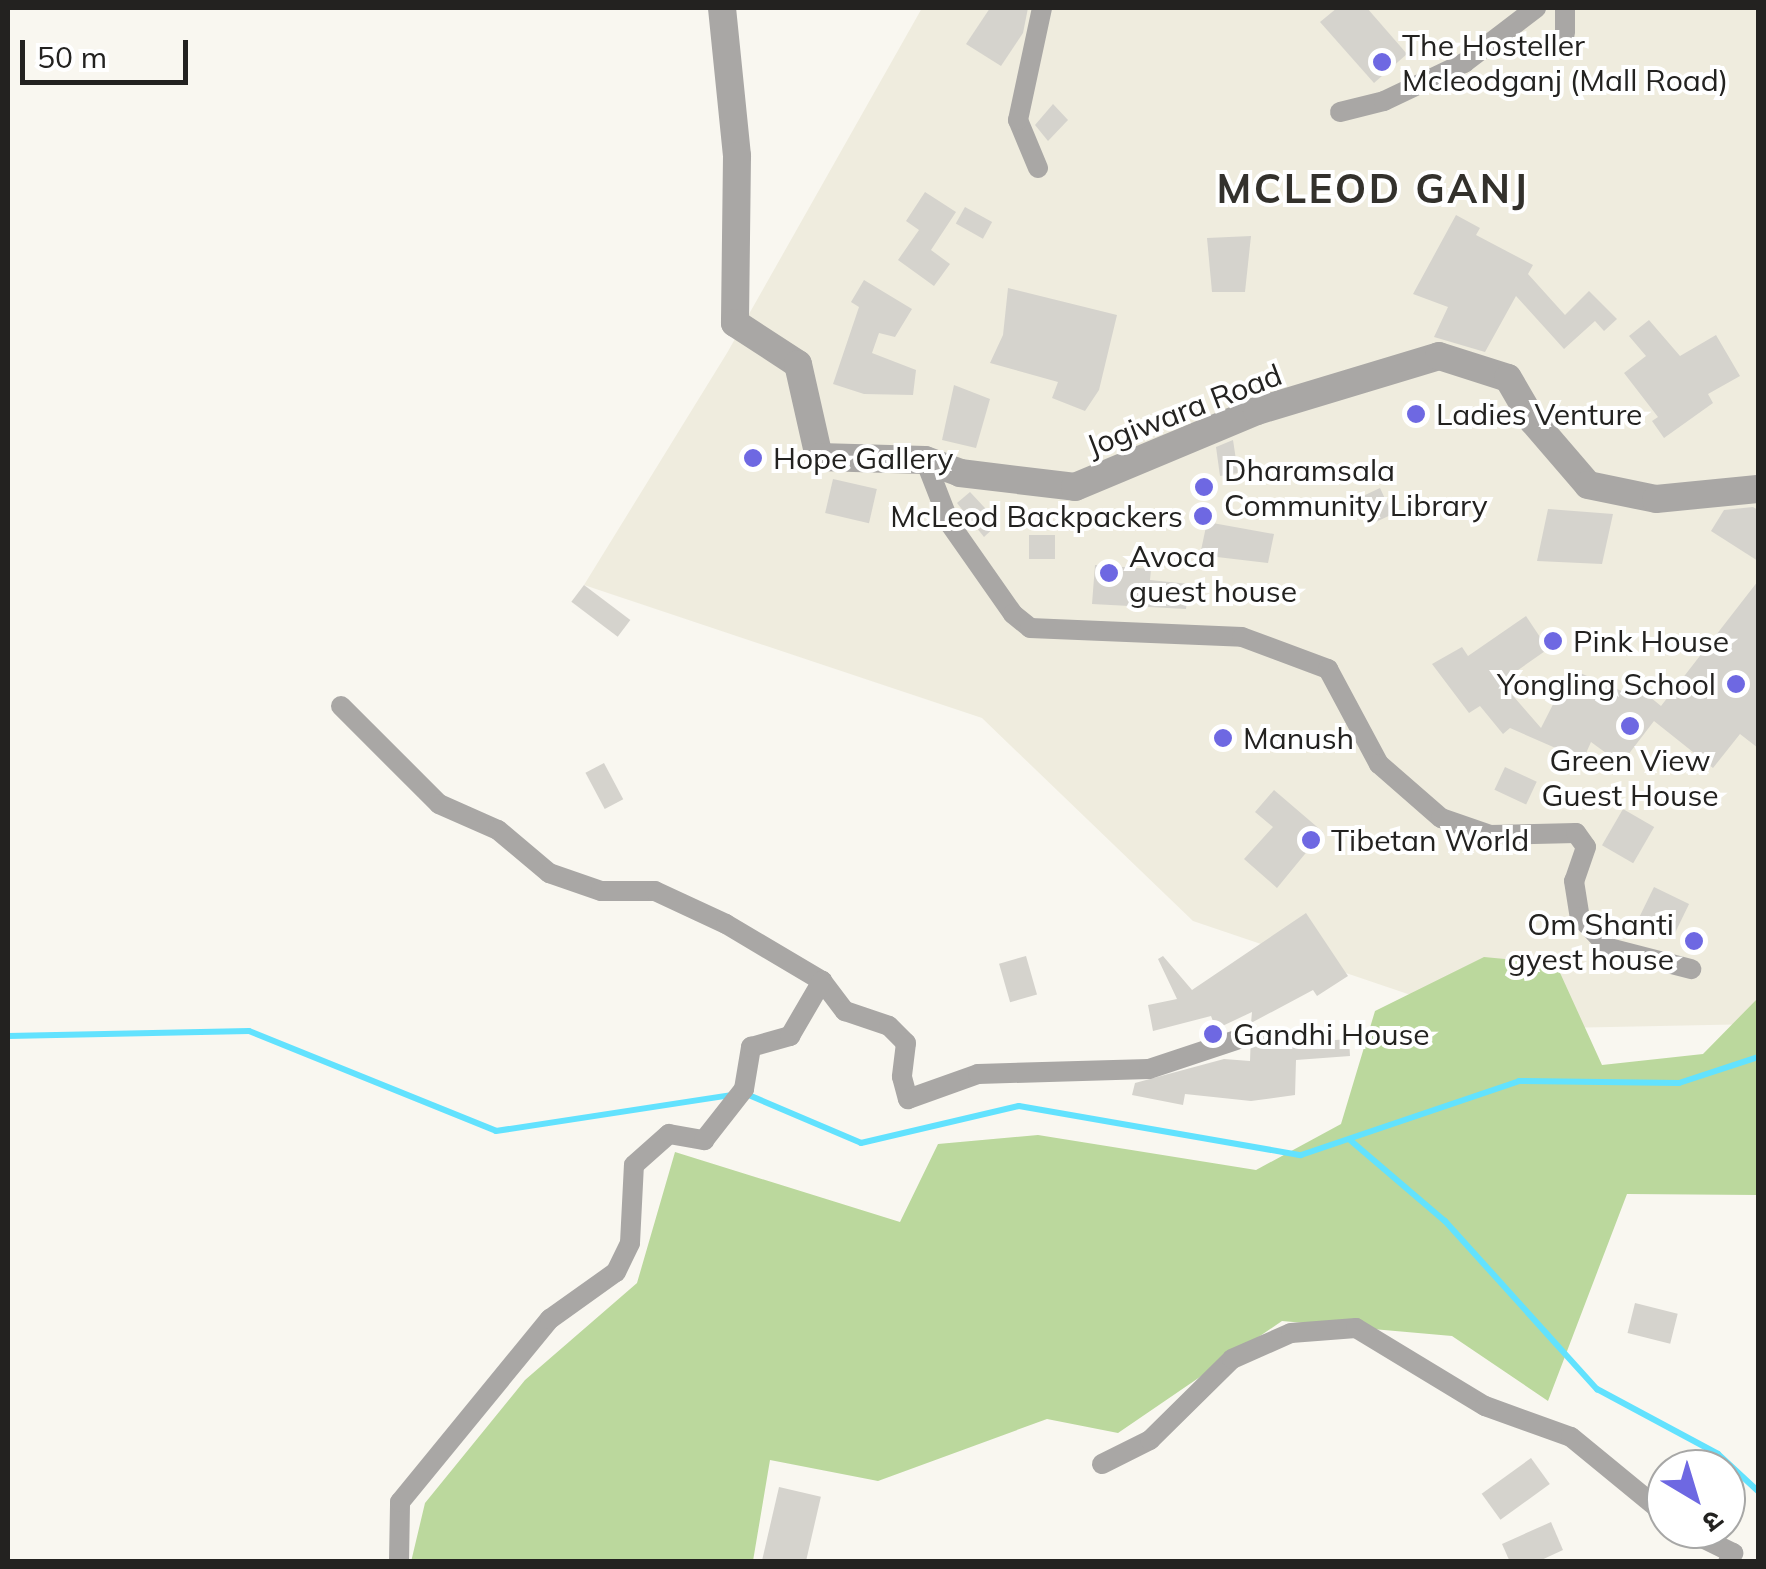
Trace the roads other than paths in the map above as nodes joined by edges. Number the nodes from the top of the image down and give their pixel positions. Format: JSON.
{"nodes":[{"id":1,"x":722,"y":8,"type":"edge"},
{"id":2,"x":1042,"y":8,"type":"edge"},
{"id":3,"x":1536,"y":8,"type":"edge"},
{"id":4,"x":1565,"y":8,"type":"edge"},
{"id":5,"x":1564,"y":34,"type":"dead end"},
{"id":6,"x":1340,"y":112,"type":"dead end"},
{"id":7,"x":1038,"y":168,"type":"dead end"},
{"id":8,"x":924,"y":460,"type":"junction"},
{"id":9,"x":1758,"y":489,"type":"edge"},
{"id":10,"x":340,"y":706,"type":"dead end"},
{"id":11,"x":1691,"y":969,"type":"dead end"},
{"id":12,"x":822,"y":981,"type":"junction"},
{"id":13,"x":1236,"y":1040,"type":"dead end"},
{"id":14,"x":1102,"y":1464,"type":"dead end"},
{"id":15,"x":1646,"y":1498,"type":"edge"},
{"id":16,"x":399,"y":1562,"type":"edge"}],
"edges":[{"from":1,"to":8,"type":"street","name":"Jogiwara Road"},
{"from":2,"to":7,"type":"street"},
{"from":3,"to":6,"type":"street"},
{"from":4,"to":5,"type":"street"},
{"from":8,"to":9,"type":"street","name":"Jogiwara Road"},
{"from":8,"to":11,"type":"street"},
{"from":10,"to":12,"type":"street"},
{"from":12,"to":13,"type":"street"},
{"from":12,"to":16,"type":"street"},
{"from":14,"to":15,"type":"street"}]}
